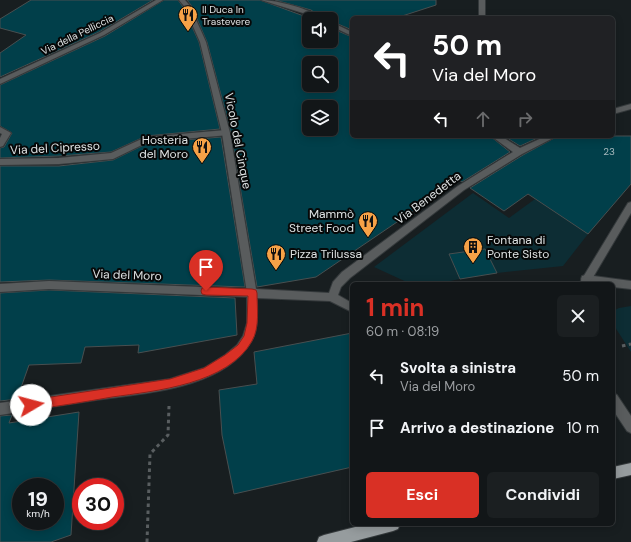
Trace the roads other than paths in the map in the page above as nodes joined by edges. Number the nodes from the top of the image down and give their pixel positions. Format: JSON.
{"nodes":[{"id":1,"x":160,"y":0,"type":"edge"},
{"id":2,"x":182,"y":0,"type":"edge"},
{"id":3,"x":264,"y":0,"type":"edge"},
{"id":4,"x":482,"y":0,"type":"edge"},
{"id":5,"x":305,"y":12,"type":"edge"},
{"id":6,"x":482,"y":16,"type":"edge"},
{"id":7,"x":338,"y":27,"type":"edge"},
{"id":8,"x":350,"y":33,"type":"edge"},
{"id":9,"x":0,"y":82,"type":"edge"},
{"id":10,"x":631,"y":106,"type":"edge"},
{"id":11,"x":615,"y":111,"type":"edge"},
{"id":12,"x":0,"y":130,"type":"edge"},
{"id":13,"x":226,"y":133,"type":"junction"},
{"id":14,"x":497,"y":138,"type":"edge"},
{"id":15,"x":549,"y":138,"type":"edge"},
{"id":16,"x":0,"y":144,"type":"edge"},
{"id":17,"x":519,"y":152,"type":"junction"},
{"id":18,"x":0,"y":162,"type":"edge"},
{"id":19,"x":631,"y":205,"type":"edge"},
{"id":20,"x":585,"y":281,"type":"edge"},
{"id":21,"x":596,"y":282,"type":"edge"},
{"id":22,"x":615,"y":284,"type":"edge"},
{"id":23,"x":631,"y":285,"type":"edge"},
{"id":24,"x":0,"y":288,"type":"edge"},
{"id":25,"x":252,"y":293,"type":"junction"},
{"id":26,"x":332,"y":297,"type":"junction"},
{"id":27,"x":350,"y":307,"type":"edge"},
{"id":28,"x":615,"y":402,"type":"edge"},
{"id":29,"x":0,"y":409,"type":"edge"},
{"id":30,"x":631,"y":427,"type":"edge"},
{"id":31,"x":631,"y":469,"type":"edge"},
{"id":32,"x":615,"y":473,"type":"edge"},
{"id":33,"x":385,"y":526,"type":"edge"},
{"id":34,"x":324,"y":542,"type":"edge"}],
"edges":[{"from":1,"to":9,"type":"street","name":"Via della Pelliccia"},
{"from":2,"to":13,"type":"street","name":"Vicolo del Cinque"},
{"from":3,"to":5,"type":"street"},
{"from":4,"to":6,"type":"street"},
{"from":7,"to":8,"type":"street"},
{"from":10,"to":11,"type":"street"},
{"from":12,"to":16,"type":"street"},
{"from":13,"to":18,"type":"street","name":"Via del Cipresso"},
{"from":13,"to":25,"type":"street","name":"Vicolo del Cinque"},
{"from":14,"to":17,"type":"street"},
{"from":15,"to":17,"type":"street","name":"Via Benedetta"},
{"from":17,"to":26,"type":"street","name":"Via Benedetta"},
{"from":19,"to":20,"type":"street"},
{"from":20,"to":21,"type":"street"},
{"from":22,"to":23,"type":"street"},
{"from":24,"to":25,"type":"street","name":"Via del Moro"},
{"from":25,"to":26,"type":"street","name":"Via del Moro"},
{"from":25,"to":29,"type":"street","name":"Vicolo del Cinque"},
{"from":26,"to":27,"type":"street"},
{"from":28,"to":30,"type":"street"},
{"from":31,"to":32,"type":"main road"},
{"from":33,"to":34,"type":"main road"}]}
